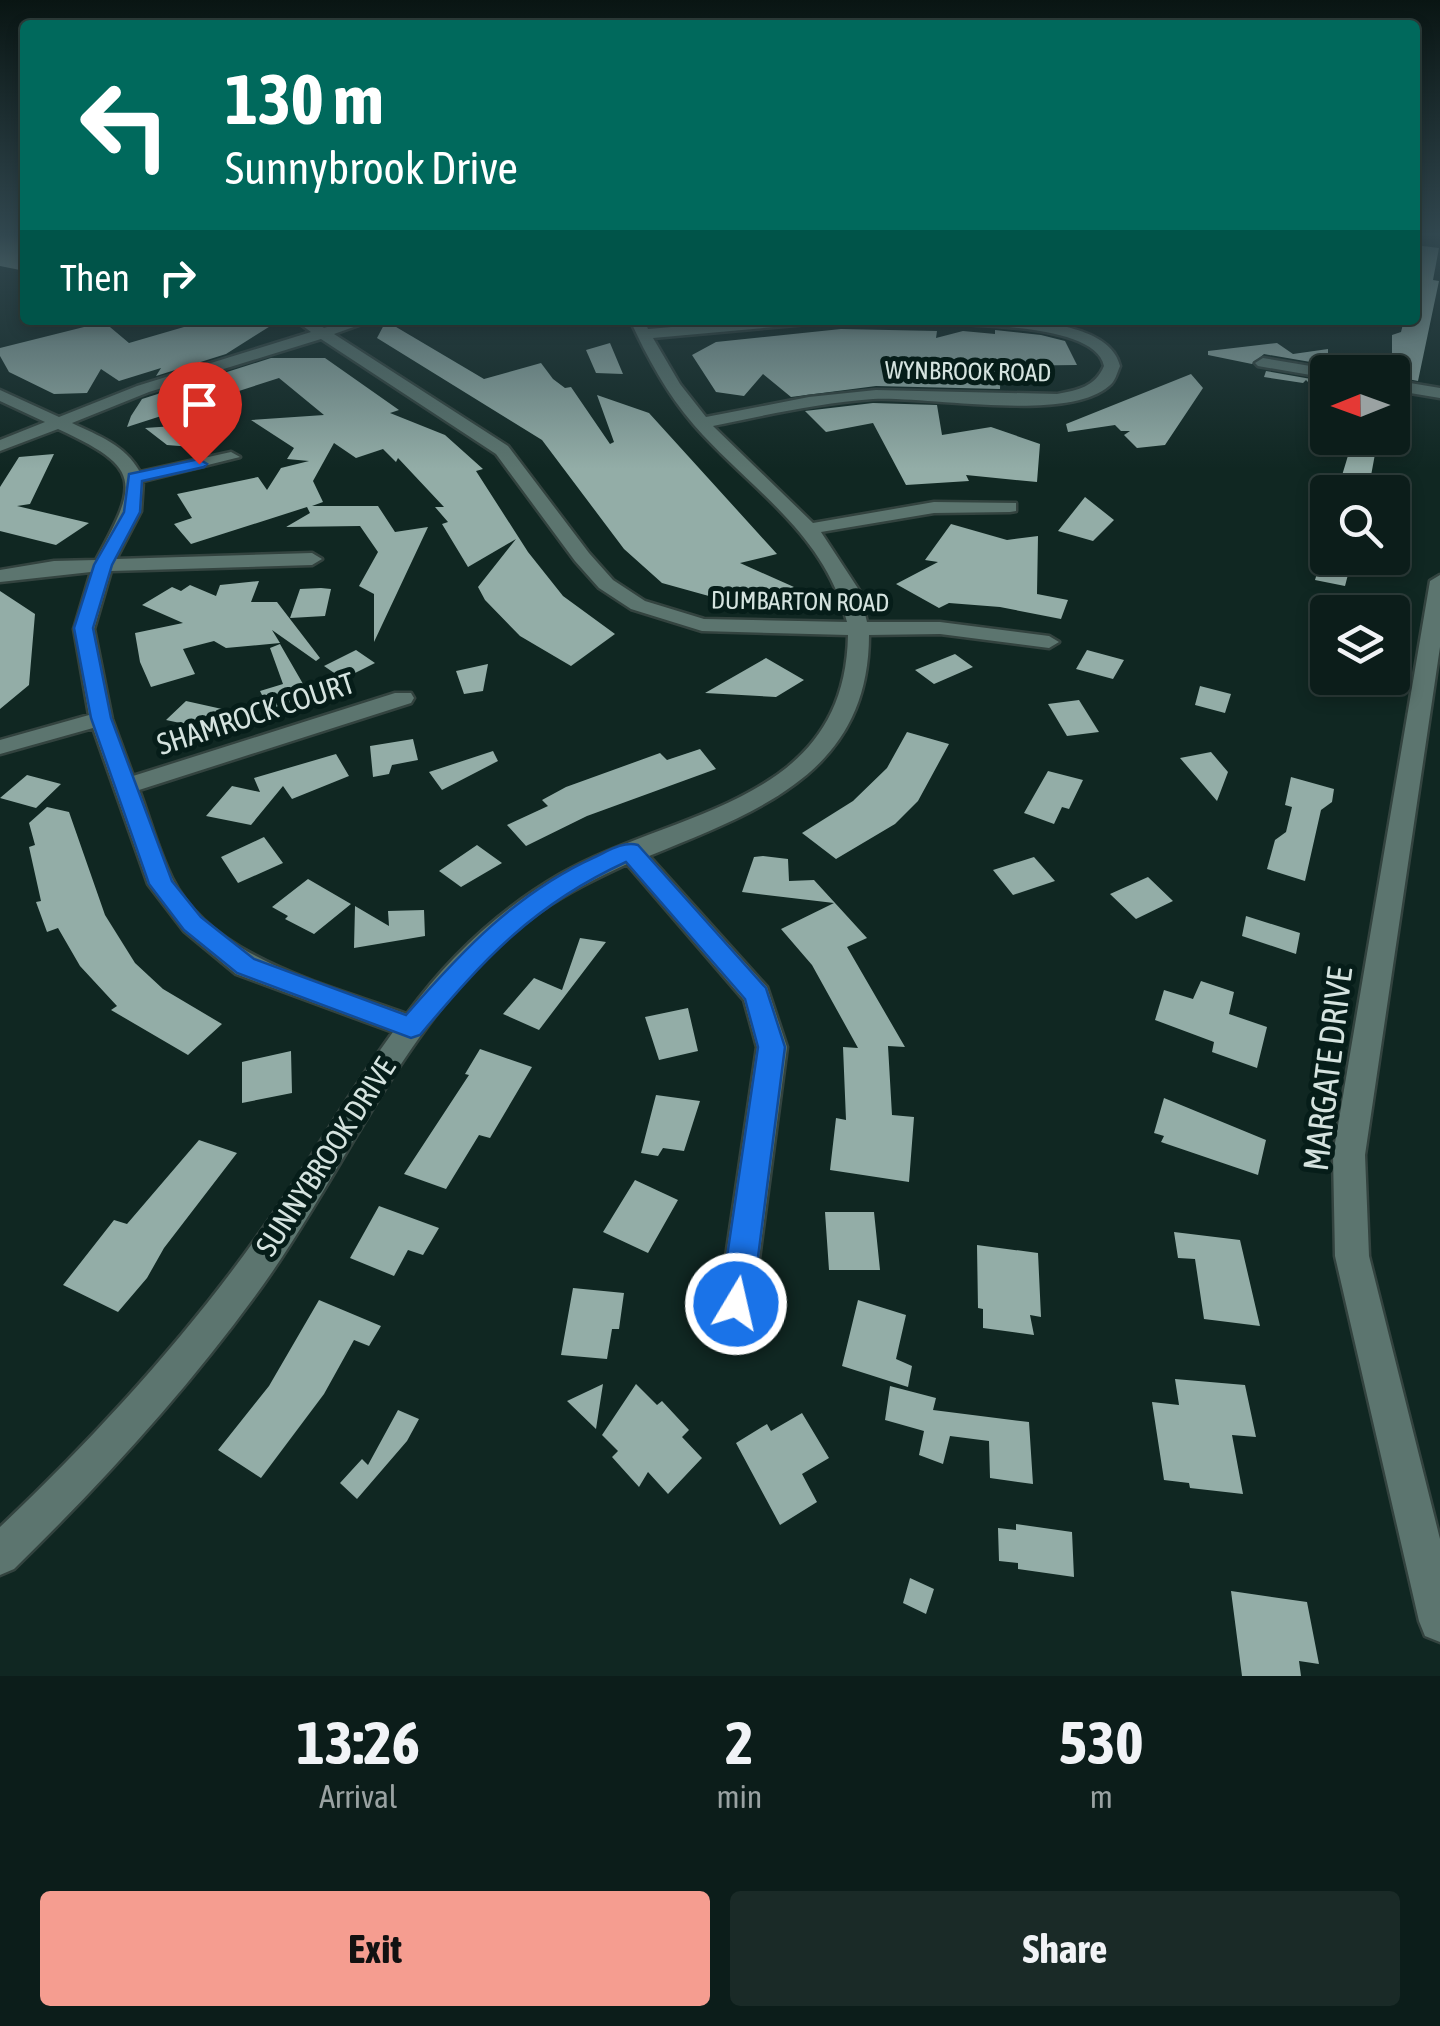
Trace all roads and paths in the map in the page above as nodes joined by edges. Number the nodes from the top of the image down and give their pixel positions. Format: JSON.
{"nodes":[{"id":1,"x":311,"y":325,"type":"edge"},
{"id":2,"x":352,"y":325,"type":"edge"},
{"id":3,"x":688,"y":325,"type":"edge"},
{"id":4,"x":1026,"y":325,"type":"edge"},
{"id":5,"x":641,"y":327,"type":"edge"},
{"id":6,"x":326,"y":334,"type":"junction"},
{"id":7,"x":1264,"y":363,"type":"dead end"},
{"id":8,"x":1310,"y":371,"type":"edge"},
{"id":9,"x":1410,"y":388,"type":"edge"},
{"id":10,"x":1440,"y":393,"type":"edge"},
{"id":11,"x":0,"y":395,"type":"edge"},
{"id":12,"x":59,"y":421,"type":"junction"},
{"id":13,"x":702,"y":424,"type":"junction"},
{"id":14,"x":0,"y":446,"type":"edge"},
{"id":15,"x":231,"y":457,"type":"dead end"},
{"id":16,"x":135,"y":478,"type":"junction"},
{"id":17,"x":1010,"y":508,"type":"dead end"},
{"id":18,"x":809,"y":529,"type":"junction"},
{"id":19,"x":312,"y":559,"type":"dead end"},
{"id":20,"x":103,"y":565,"type":"junction"},
{"id":21,"x":0,"y":576,"type":"edge"},
{"id":22,"x":1440,"y":581,"type":"edge"},
{"id":23,"x":856,"y":628,"type":"junction"},
{"id":24,"x":1049,"y":642,"type":"dead end"},
{"id":25,"x":403,"y":698,"type":"dead end"},
{"id":26,"x":101,"y":718,"type":"junction"},
{"id":27,"x":0,"y":747,"type":"edge"},
{"id":28,"x":128,"y":786,"type":"junction"},
{"id":29,"x":630,"y":851,"type":"junction"},
{"id":30,"x":411,"y":1027,"type":"junction"},
{"id":31,"x":736,"y":1304,"type":"dead end"},
{"id":32,"x":0,"y":1556,"type":"edge"},
{"id":33,"x":1440,"y":1621,"type":"edge"}],
"edges":[{"from":1,"to":6,"type":"street","name":"DUMBARTON ROAD"},
{"from":2,"to":6,"type":"street"},
{"from":3,"to":5,"type":"street"},
{"from":4,"to":13,"type":"street","name":"WYNBROOK ROAD"},
{"from":5,"to":13,"type":"street","name":"SUNNYBROOK DRIVE"},
{"from":6,"to":12,"type":"street"},
{"from":6,"to":23,"type":"street","name":"DUMBARTON ROAD"},
{"from":7,"to":8,"type":"street"},
{"from":9,"to":10,"type":"street"},
{"from":11,"to":12,"type":"street"},
{"from":12,"to":14,"type":"street"},
{"from":12,"to":16,"type":"street"},
{"from":13,"to":18,"type":"street","name":"SUNNYBROOK DRIVE"},
{"from":15,"to":16,"type":"street"},
{"from":16,"to":20,"type":"street"},
{"from":17,"to":18,"type":"street"},
{"from":18,"to":23,"type":"street","name":"SUNNYBROOK DRIVE"},
{"from":19,"to":20,"type":"street"},
{"from":20,"to":21,"type":"street"},
{"from":20,"to":26,"type":"street"},
{"from":22,"to":33,"type":"street","name":"MARGATE DRIVE"},
{"from":23,"to":24,"type":"street","name":"DUMBARTON ROAD"},
{"from":23,"to":29,"type":"street","name":"SUNNYBROOK DRIVE"},
{"from":25,"to":28,"type":"street","name":"SHAMROCK COURT"},
{"from":26,"to":27,"type":"street"},
{"from":26,"to":28,"type":"street"},
{"from":28,"to":30,"type":"street"},
{"from":29,"to":30,"type":"street","name":"SUNNYBROOK DRIVE"},
{"from":29,"to":31,"type":"street"},
{"from":30,"to":32,"type":"street","name":"SUNNYBROOK DRIVE"}]}
